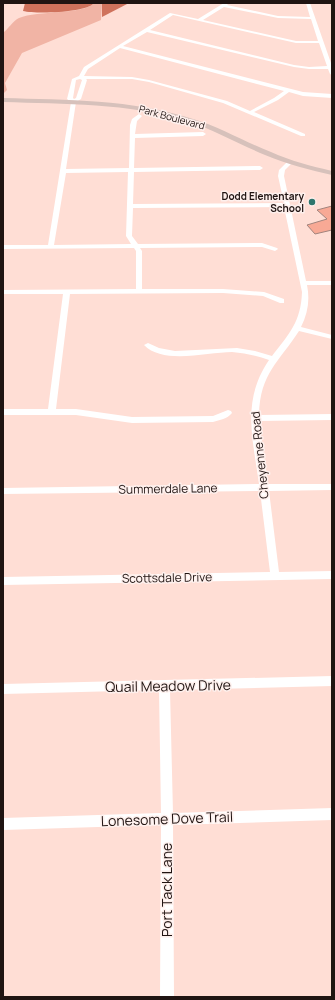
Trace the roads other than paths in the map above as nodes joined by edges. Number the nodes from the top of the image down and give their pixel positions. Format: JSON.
{"nodes":[{"id":1,"x":308,"y":3,"type":"edge"},
{"id":2,"x":225,"y":4,"type":"edge"},
{"id":3,"x":313,"y":18,"type":"junction"},
{"id":4,"x":199,"y":20,"type":"junction"},
{"id":5,"x":146,"y":30,"type":"junction"},
{"id":6,"x":321,"y":42,"type":"junction"},
{"id":7,"x":120,"y":47,"type":"junction"},
{"id":8,"x":330,"y":67,"type":"junction"},
{"id":9,"x":332,"y":74,"type":"edge"},
{"id":10,"x":81,"y":77,"type":"junction"},
{"id":11,"x":288,"y":90,"type":"junction"},
{"id":12,"x":332,"y":96,"type":"edge"},
{"id":13,"x":3,"y":100,"type":"edge"},
{"id":14,"x":74,"y":101,"type":"junction"},
{"id":15,"x":251,"y":112,"type":"junction"},
{"id":16,"x":139,"y":116,"type":"dead end"},
{"id":17,"x":203,"y":134,"type":"dead end"},
{"id":18,"x":303,"y":135,"type":"dead end"},
{"id":19,"x":133,"y":136,"type":"junction"},
{"id":20,"x":290,"y":162,"type":"junction"},
{"id":21,"x":260,"y":168,"type":"dead end"},
{"id":22,"x":132,"y":170,"type":"junction"},
{"id":23,"x":63,"y":171,"type":"junction"},
{"id":24,"x":332,"y":173,"type":"edge"},
{"id":25,"x":287,"y":205,"type":"junction"},
{"id":26,"x":130,"y":206,"type":"junction"},
{"id":27,"x":51,"y":246,"type":"junction"},
{"id":28,"x":136,"y":246,"type":"junction"},
{"id":29,"x":3,"y":247,"type":"edge"},
{"id":30,"x":275,"y":249,"type":"dead end"},
{"id":31,"x":303,"y":283,"type":"junction"},
{"id":32,"x":332,"y":283,"type":"edge"},
{"id":33,"x":139,"y":291,"type":"junction"},
{"id":34,"x":3,"y":292,"type":"edge"},
{"id":35,"x":67,"y":292,"type":"junction"},
{"id":36,"x":282,"y":301,"type":"dead end"},
{"id":37,"x":298,"y":328,"type":"junction"},
{"id":38,"x":332,"y":337,"type":"edge"},
{"id":39,"x":148,"y":345,"type":"dead end"},
{"id":40,"x":273,"y":359,"type":"junction"},
{"id":41,"x":3,"y":412,"type":"edge"},
{"id":42,"x":52,"y":412,"type":"junction"},
{"id":43,"x":228,"y":413,"type":"dead end"},
{"id":44,"x":332,"y":417,"type":"edge"},
{"id":45,"x":255,"y":418,"type":"junction"},
{"id":46,"x":332,"y":487,"type":"edge"},
{"id":47,"x":263,"y":488,"type":"junction"},
{"id":48,"x":3,"y":491,"type":"edge"},
{"id":49,"x":332,"y":575,"type":"edge"},
{"id":50,"x":275,"y":576,"type":"junction"},
{"id":51,"x":3,"y":582,"type":"edge"},
{"id":52,"x":332,"y":681,"type":"edge"},
{"id":53,"x":164,"y":686,"type":"junction"},
{"id":54,"x":3,"y":689,"type":"edge"},
{"id":55,"x":332,"y":814,"type":"edge"},
{"id":56,"x":167,"y":819,"type":"junction"},
{"id":57,"x":3,"y":824,"type":"edge"},
{"id":58,"x":167,"y":997,"type":"edge"}],
"edges":[{"from":1,"to":3,"type":"street"},
{"from":2,"to":3,"type":"street"},
{"from":2,"to":4,"type":"street"},
{"from":3,"to":6,"type":"street"},
{"from":4,"to":5,"type":"street"},
{"from":4,"to":6,"type":"street"},
{"from":5,"to":7,"type":"street"},
{"from":5,"to":8,"type":"street"},
{"from":6,"to":8,"type":"street"},
{"from":7,"to":10,"type":"street"},
{"from":7,"to":11,"type":"street"},
{"from":8,"to":9,"type":"street"},
{"from":10,"to":14,"type":"street"},
{"from":10,"to":14,"type":"street"},
{"from":10,"to":15,"type":"street"},
{"from":11,"to":12,"type":"street"},
{"from":11,"to":15,"type":"street"},
{"from":13,"to":14,"type":"main road","name":"Park Boulevard"},
{"from":14,"to":20,"type":"main road","name":"Park Boulevard"},
{"from":14,"to":23,"type":"street"},
{"from":15,"to":18,"type":"street"},
{"from":16,"to":19,"type":"street"},
{"from":17,"to":19,"type":"street"},
{"from":19,"to":22,"type":"street"},
{"from":20,"to":24,"type":"main road","name":"Park Boulevard"},
{"from":20,"to":25,"type":"street","name":"Cheyenne Road"},
{"from":21,"to":22,"type":"street"},
{"from":22,"to":23,"type":"street"},
{"from":22,"to":26,"type":"street"},
{"from":23,"to":27,"type":"street"},
{"from":25,"to":26,"type":"street"},
{"from":25,"to":31,"type":"street","name":"Cheyenne Road"},
{"from":26,"to":28,"type":"street"},
{"from":27,"to":28,"type":"street"},
{"from":27,"to":29,"type":"street"},
{"from":28,"to":30,"type":"street"},
{"from":28,"to":33,"type":"street"},
{"from":31,"to":32,"type":"street"},
{"from":31,"to":37,"type":"street","name":"Cheyenne Road"},
{"from":33,"to":35,"type":"street"},
{"from":33,"to":36,"type":"street"},
{"from":34,"to":35,"type":"street"},
{"from":35,"to":42,"type":"street"},
{"from":37,"to":38,"type":"street"},
{"from":37,"to":40,"type":"street","name":"Cheyenne Road"},
{"from":39,"to":40,"type":"street"},
{"from":40,"to":45,"type":"street","name":"Cheyenne Road"},
{"from":41,"to":42,"type":"street"},
{"from":42,"to":43,"type":"street"},
{"from":44,"to":45,"type":"street"},
{"from":45,"to":47,"type":"street","name":"Cheyenne Road"},
{"from":46,"to":47,"type":"street","name":"Summerdale Lane"},
{"from":47,"to":48,"type":"street","name":"Summerdale Lane"},
{"from":47,"to":50,"type":"street","name":"Cheyenne Road"},
{"from":49,"to":50,"type":"street","name":"Scottsdale Drive"},
{"from":50,"to":51,"type":"street","name":"Scottsdale Drive"},
{"from":52,"to":53,"type":"street","name":"Quail Meadow Drive"},
{"from":53,"to":54,"type":"street","name":"Quail Meadow Drive"},
{"from":53,"to":56,"type":"street","name":"Port Tack Lane"},
{"from":55,"to":56,"type":"street","name":"Lonesome Dove Trail"},
{"from":56,"to":57,"type":"street","name":"Lonesome Dove Trail"},
{"from":56,"to":58,"type":"street","name":"Port Tack Lane"}]}
